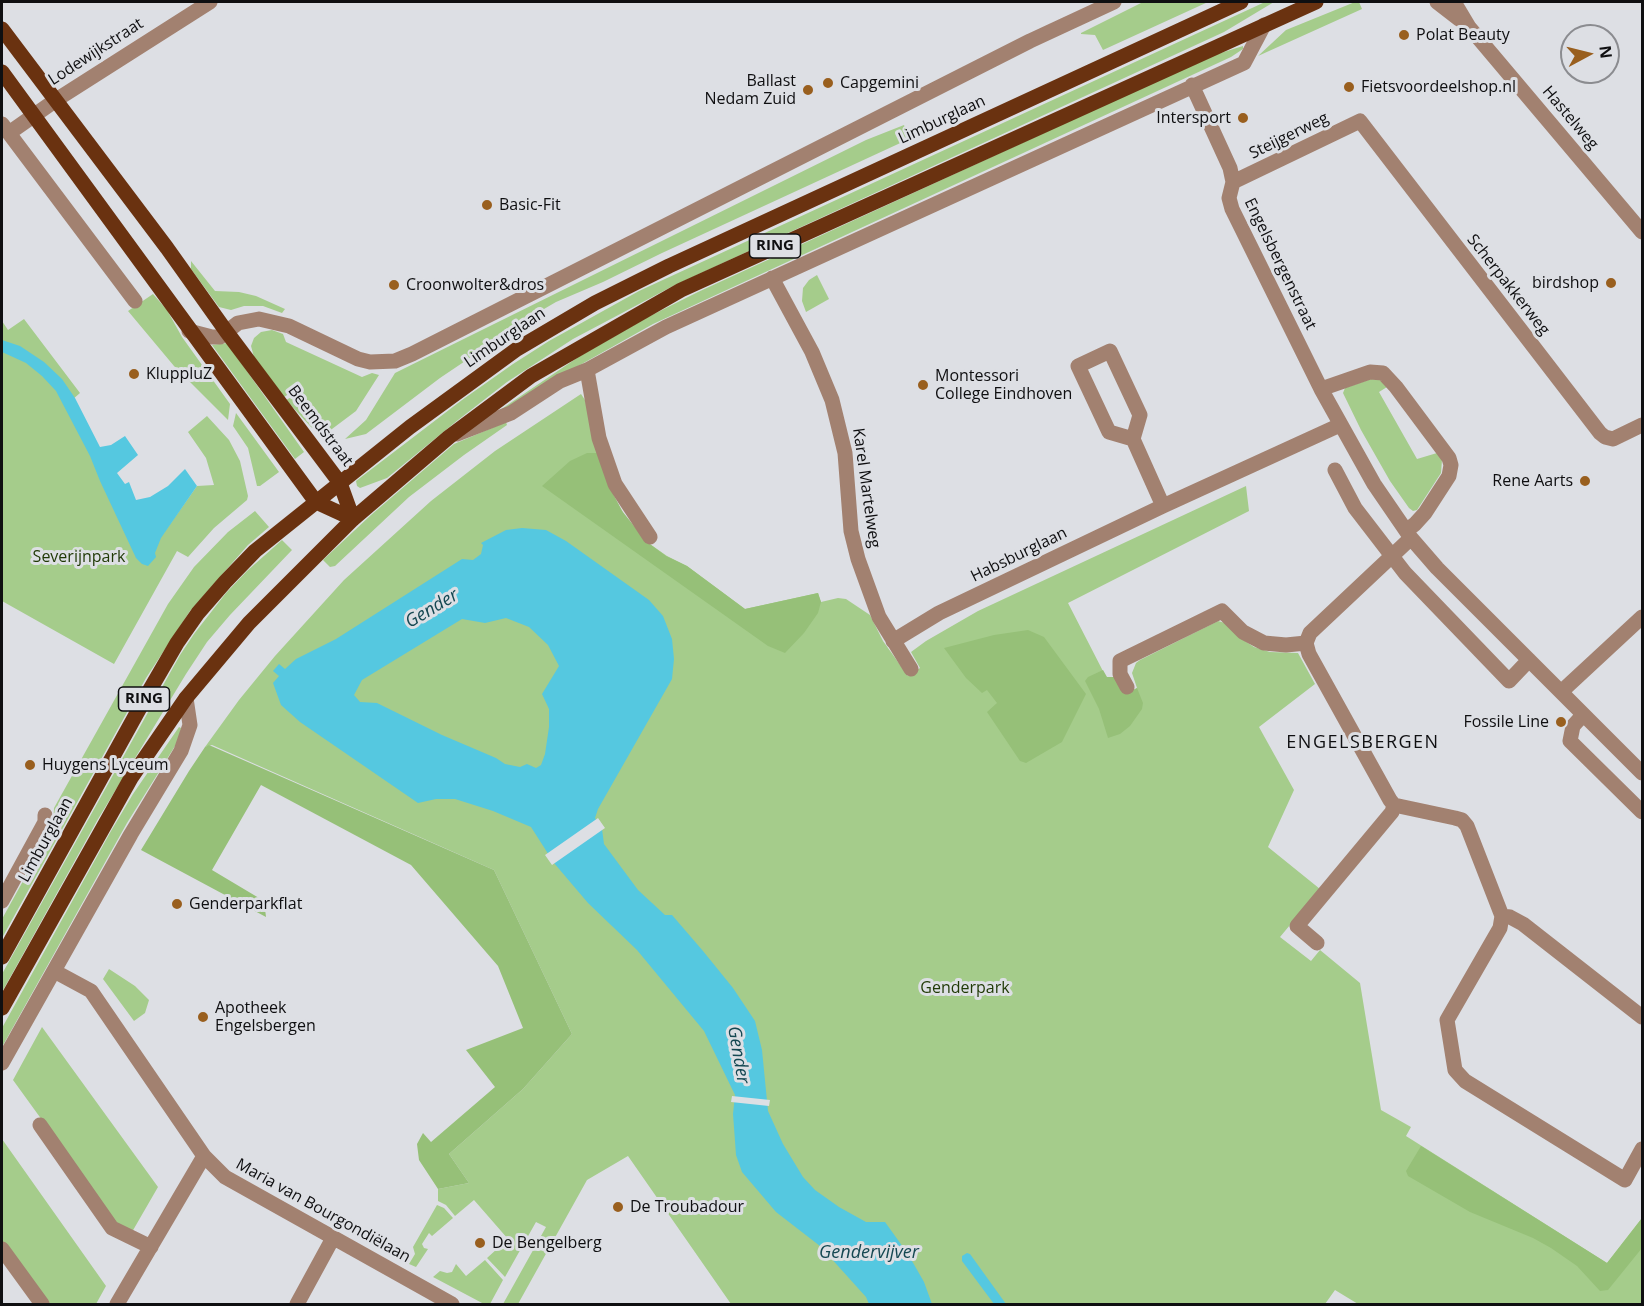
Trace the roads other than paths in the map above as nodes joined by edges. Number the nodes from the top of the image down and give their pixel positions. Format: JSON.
{"nodes":[{"id":1,"x":210,"y":2,"type":"edge"},
{"id":2,"x":1114,"y":2,"type":"edge"},
{"id":3,"x":1241,"y":2,"type":"edge"},
{"id":4,"x":1316,"y":2,"type":"edge"},
{"id":5,"x":1437,"y":2,"type":"edge"},
{"id":6,"x":1454,"y":2,"type":"edge"},
{"id":7,"x":1264,"y":25,"type":"junction"},
{"id":8,"x":1469,"y":27,"type":"junction"},
{"id":9,"x":2,"y":29,"type":"edge"},
{"id":10,"x":2,"y":72,"type":"edge"},
{"id":11,"x":1192,"y":85,"type":"junction"},
{"id":12,"x":56,"y":100,"type":"junction"},
{"id":13,"x":33,"y":115,"type":"junction"},
{"id":14,"x":1360,"y":121,"type":"joint"},
{"id":15,"x":5,"y":129,"type":"edge"},
{"id":16,"x":1233,"y":182,"type":"junction"},
{"id":17,"x":1642,"y":232,"type":"edge"},
{"id":18,"x":772,"y":278,"type":"junction"},
{"id":19,"x":135,"y":302,"type":"dead end"},
{"id":20,"x":189,"y":331,"type":"junction"},
{"id":21,"x":226,"y":331,"type":"junction"},
{"id":22,"x":587,"y":370,"type":"junction"},
{"id":23,"x":1321,"y":389,"type":"junction"},
{"id":24,"x":1340,"y":425,"type":"junction"},
{"id":25,"x":1642,"y":425,"type":"edge"},
{"id":26,"x":449,"y":437,"type":"junction"},
{"id":27,"x":1133,"y":439,"type":"junction"},
{"id":28,"x":1335,"y":470,"type":"dead end"},
{"id":29,"x":340,"y":483,"type":"junction"},
{"id":30,"x":316,"y":502,"type":"junction"},
{"id":31,"x":1163,"y":506,"type":"junction"},
{"id":32,"x":354,"y":519,"type":"junction"},
{"id":33,"x":1408,"y":534,"type":"junction"},
{"id":34,"x":650,"y":537,"type":"dead end"},
{"id":35,"x":1391,"y":556,"type":"junction"},
{"id":36,"x":1642,"y":617,"type":"edge"},
{"id":37,"x":893,"y":641,"type":"junction"},
{"id":38,"x":1306,"y":643,"type":"junction"},
{"id":39,"x":1529,"y":660,"type":"junction"},
{"id":40,"x":911,"y":669,"type":"dead end"},
{"id":41,"x":1127,"y":687,"type":"dead end"},
{"id":42,"x":1561,"y":692,"type":"junction"},
{"id":43,"x":186,"y":698,"type":"junction"},
{"id":44,"x":1583,"y":715,"type":"junction"},
{"id":45,"x":1642,"y":773,"type":"edge"},
{"id":46,"x":1394,"y":805,"type":"junction"},
{"id":47,"x":1642,"y":812,"type":"edge"},
{"id":48,"x":45,"y":815,"type":"dead end"},
{"id":49,"x":2,"y":901,"type":"edge"},
{"id":50,"x":1502,"y":916,"type":"junction"},
{"id":51,"x":1317,"y":943,"type":"dead end"},
{"id":52,"x":2,"y":957,"type":"edge"},
{"id":53,"x":54,"y":970,"type":"junction"},
{"id":54,"x":2,"y":1008,"type":"edge"},
{"id":55,"x":1642,"y":1017,"type":"edge"},
{"id":56,"x":2,"y":1063,"type":"edge"},
{"id":57,"x":40,"y":1125,"type":"dead end"},
{"id":58,"x":1642,"y":1149,"type":"edge"},
{"id":59,"x":204,"y":1156,"type":"junction"},
{"id":60,"x":333,"y":1238,"type":"junction"},
{"id":61,"x":151,"y":1247,"type":"junction"},
{"id":62,"x":2,"y":1249,"type":"edge"},
{"id":63,"x":42,"y":1305,"type":"edge"},
{"id":64,"x":117,"y":1305,"type":"edge"},
{"id":65,"x":297,"y":1305,"type":"edge"},
{"id":66,"x":452,"y":1305,"type":"edge"}],
"edges":[{"from":1,"to":12,"type":"street","name":"Lodewijkstraat"},
{"from":2,"to":21,"type":"street","name":"Limburglaan"},
{"from":3,"to":29,"type":"main road","name":"Limburglaan","number":"RING"},
{"from":4,"to":7,"type":"main road","number":"RING"},
{"from":5,"to":8,"type":"street","name":"Hastelweg"},
{"from":6,"to":8,"type":"street","name":"Hastelweg"},
{"from":7,"to":11,"type":"street"},
{"from":7,"to":26,"type":"main road","number":"RING"},
{"from":8,"to":17,"type":"street","name":"Hastelweg"},
{"from":9,"to":12,"type":"main road","name":"Beemdstraat"},
{"from":10,"to":13,"type":"main road"},
{"from":11,"to":16,"type":"street","name":"Engelsbergenstraat"},
{"from":11,"to":18,"type":"street"},
{"from":12,"to":13,"type":"street","name":"Lodewijkstraat"},
{"from":12,"to":21,"type":"main road","name":"Beemdstraat"},
{"from":13,"to":15,"type":"street"},
{"from":13,"to":20,"type":"main road"},
{"from":14,"to":16,"type":"street","name":"Steijgerweg"},
{"from":14,"to":25,"type":"street","name":"Scherpakkerweg"},
{"from":15,"to":19,"type":"street"},
{"from":16,"to":23,"type":"street","name":"Engelsbergenstraat"},
{"from":18,"to":22,"type":"street"},
{"from":18,"to":37,"type":"street","name":"Karel Martelweg"},
{"from":20,"to":21,"type":"street","name":"Limburglaan"},
{"from":20,"to":30,"type":"main road"},
{"from":21,"to":29,"type":"main road","name":"Beemdstraat"},
{"from":22,"to":26,"type":"street"},
{"from":22,"to":34,"type":"street"},
{"from":23,"to":24,"type":"street","name":"Engelsbergenstraat"},
{"from":23,"to":33,"type":"street"},
{"from":24,"to":31,"type":"street","name":"Habsburglaan"},
{"from":24,"to":33,"type":"street","name":"Engelsbergenstraat"},
{"from":26,"to":32,"type":"main road","number":"RING"},
{"from":27,"to":27,"type":"street"},
{"from":27,"to":31,"type":"street"},
{"from":28,"to":35,"type":"street"},
{"from":29,"to":30,"type":"main road","name":"Limburglaan","number":"RING"},
{"from":29,"to":32,"type":"main road","name":"Beemdstraat"},
{"from":30,"to":32,"type":"main road"},
{"from":30,"to":52,"type":"main road","name":"Limburglaan","number":"RING"},
{"from":31,"to":37,"type":"street","name":"Habsburglaan"},
{"from":32,"to":43,"type":"main road","number":"RING"},
{"from":33,"to":35,"type":"street"},
{"from":33,"to":39,"type":"street","name":"Engelsbergenstraat"},
{"from":35,"to":38,"type":"street"},
{"from":35,"to":39,"type":"street"},
{"from":36,"to":42,"type":"street"},
{"from":37,"to":40,"type":"street","name":"Karel Martelweg"},
{"from":38,"to":41,"type":"street"},
{"from":38,"to":46,"type":"street"},
{"from":39,"to":42,"type":"street","name":"Engelsbergenstraat"},
{"from":42,"to":44,"type":"street","name":"Engelsbergenstraat"},
{"from":43,"to":53,"type":"street"},
{"from":43,"to":54,"type":"main road","number":"RING"},
{"from":44,"to":45,"type":"street","name":"Engelsbergenstraat"},
{"from":44,"to":47,"type":"street"},
{"from":46,"to":50,"type":"street"},
{"from":46,"to":51,"type":"street"},
{"from":48,"to":49,"type":"street","name":"Limburglaan"},
{"from":50,"to":55,"type":"street"},
{"from":50,"to":58,"type":"street"},
{"from":53,"to":56,"type":"street"},
{"from":53,"to":59,"type":"street","name":"Maria van Bourgondiëlaan"},
{"from":57,"to":61,"type":"street"},
{"from":59,"to":60,"type":"street","name":"Maria van Bourgondiëlaan"},
{"from":59,"to":61,"type":"street"},
{"from":60,"to":65,"type":"street"},
{"from":60,"to":66,"type":"street","name":"Maria van Bourgondiëlaan"},
{"from":61,"to":64,"type":"street"},
{"from":62,"to":63,"type":"street"}]}
